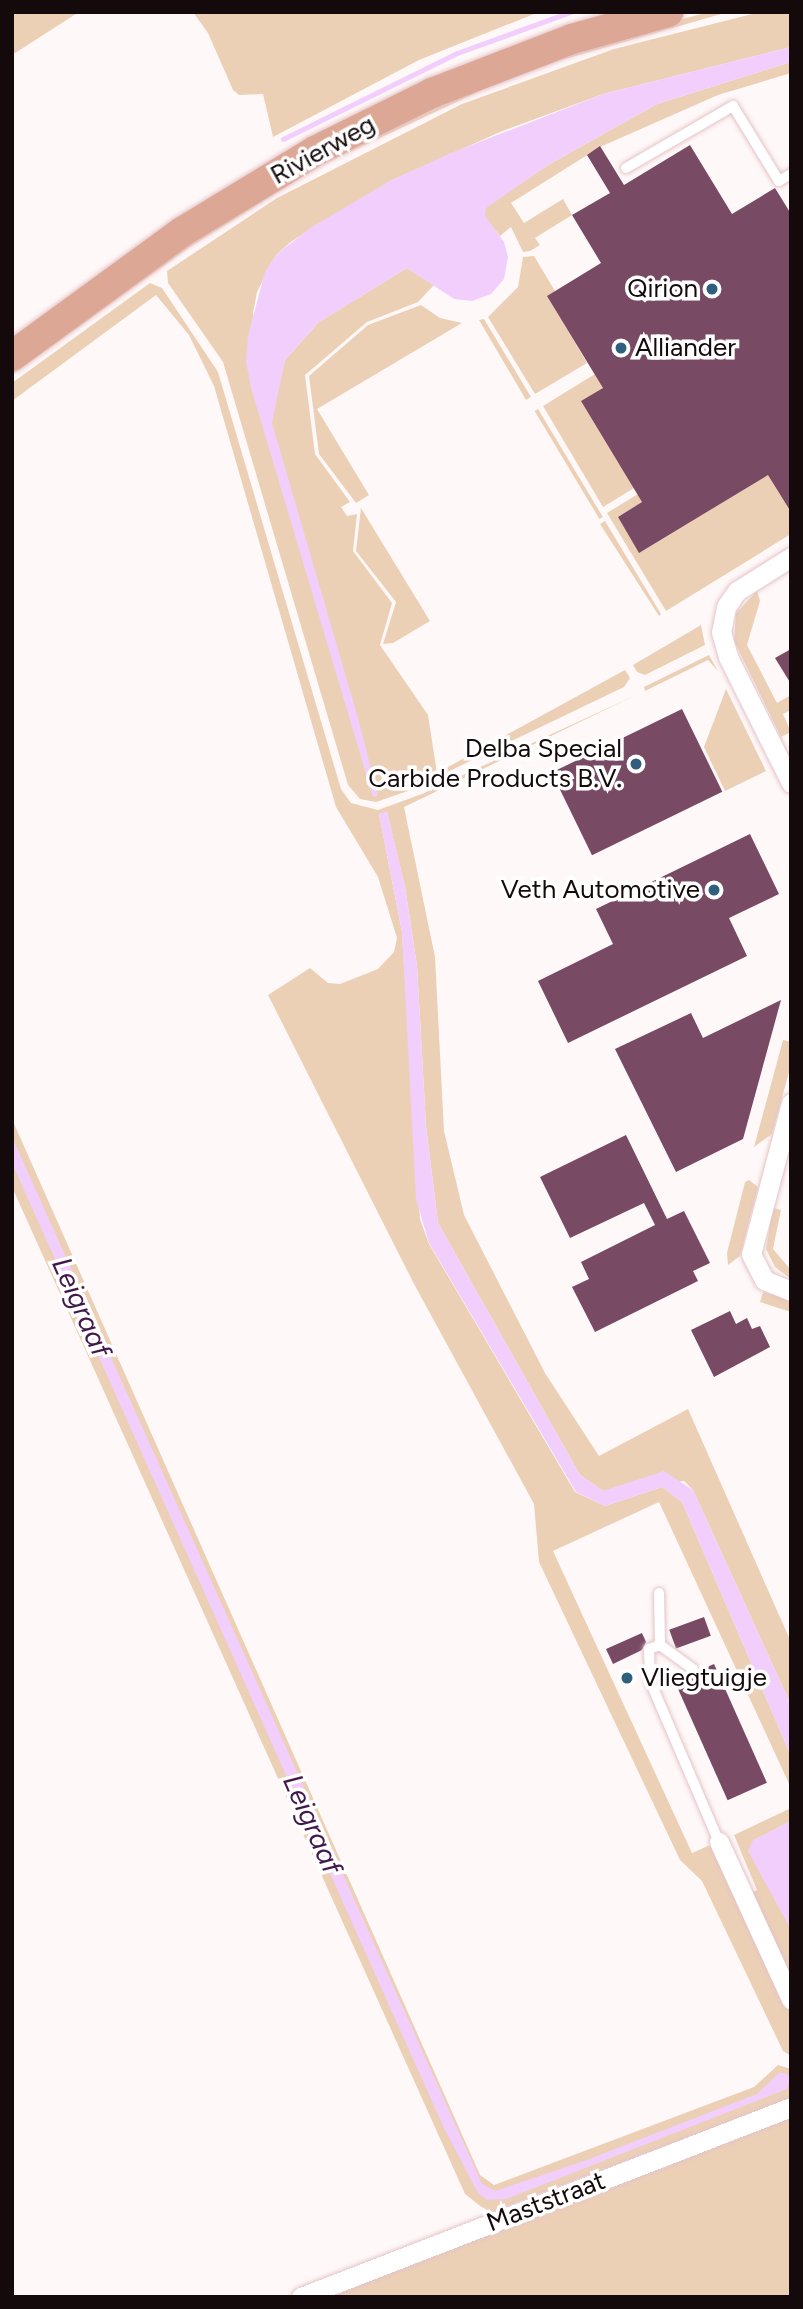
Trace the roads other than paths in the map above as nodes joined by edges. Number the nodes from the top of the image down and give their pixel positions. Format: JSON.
{"nodes":[{"id":1,"x":668,"y":12,"type":"edge"},
{"id":2,"x":626,"y":168,"type":"dead end"},
{"id":3,"x":791,"y":174,"type":"edge"},
{"id":4,"x":12,"y":356,"type":"edge"},
{"id":5,"x":791,"y":558,"type":"edge"},
{"id":6,"x":791,"y":783,"type":"edge"},
{"id":7,"x":791,"y":1104,"type":"edge"},
{"id":8,"x":791,"y":1291,"type":"edge"},
{"id":9,"x":659,"y":1593,"type":"dead end"},
{"id":10,"x":660,"y":1645,"type":"junction"},
{"id":11,"x":693,"y":1669,"type":"dead end"},
{"id":12,"x":719,"y":1842,"type":"joint"},
{"id":13,"x":791,"y":1998,"type":"edge"},
{"id":14,"x":791,"y":2107,"type":"edge"},
{"id":15,"x":301,"y":2297,"type":"edge"}],
"edges":[{"from":1,"to":4,"type":"main road","name":"Rivierweg"},
{"from":2,"to":3,"type":"lane"},
{"from":5,"to":6,"type":"street"},
{"from":7,"to":8,"type":"street"},
{"from":9,"to":10,"type":"lane"},
{"from":10,"to":11,"type":"lane"},
{"from":10,"to":12,"type":"lane"},
{"from":12,"to":13,"type":"street"},
{"from":14,"to":15,"type":"street","name":"Maststraat"}]}
